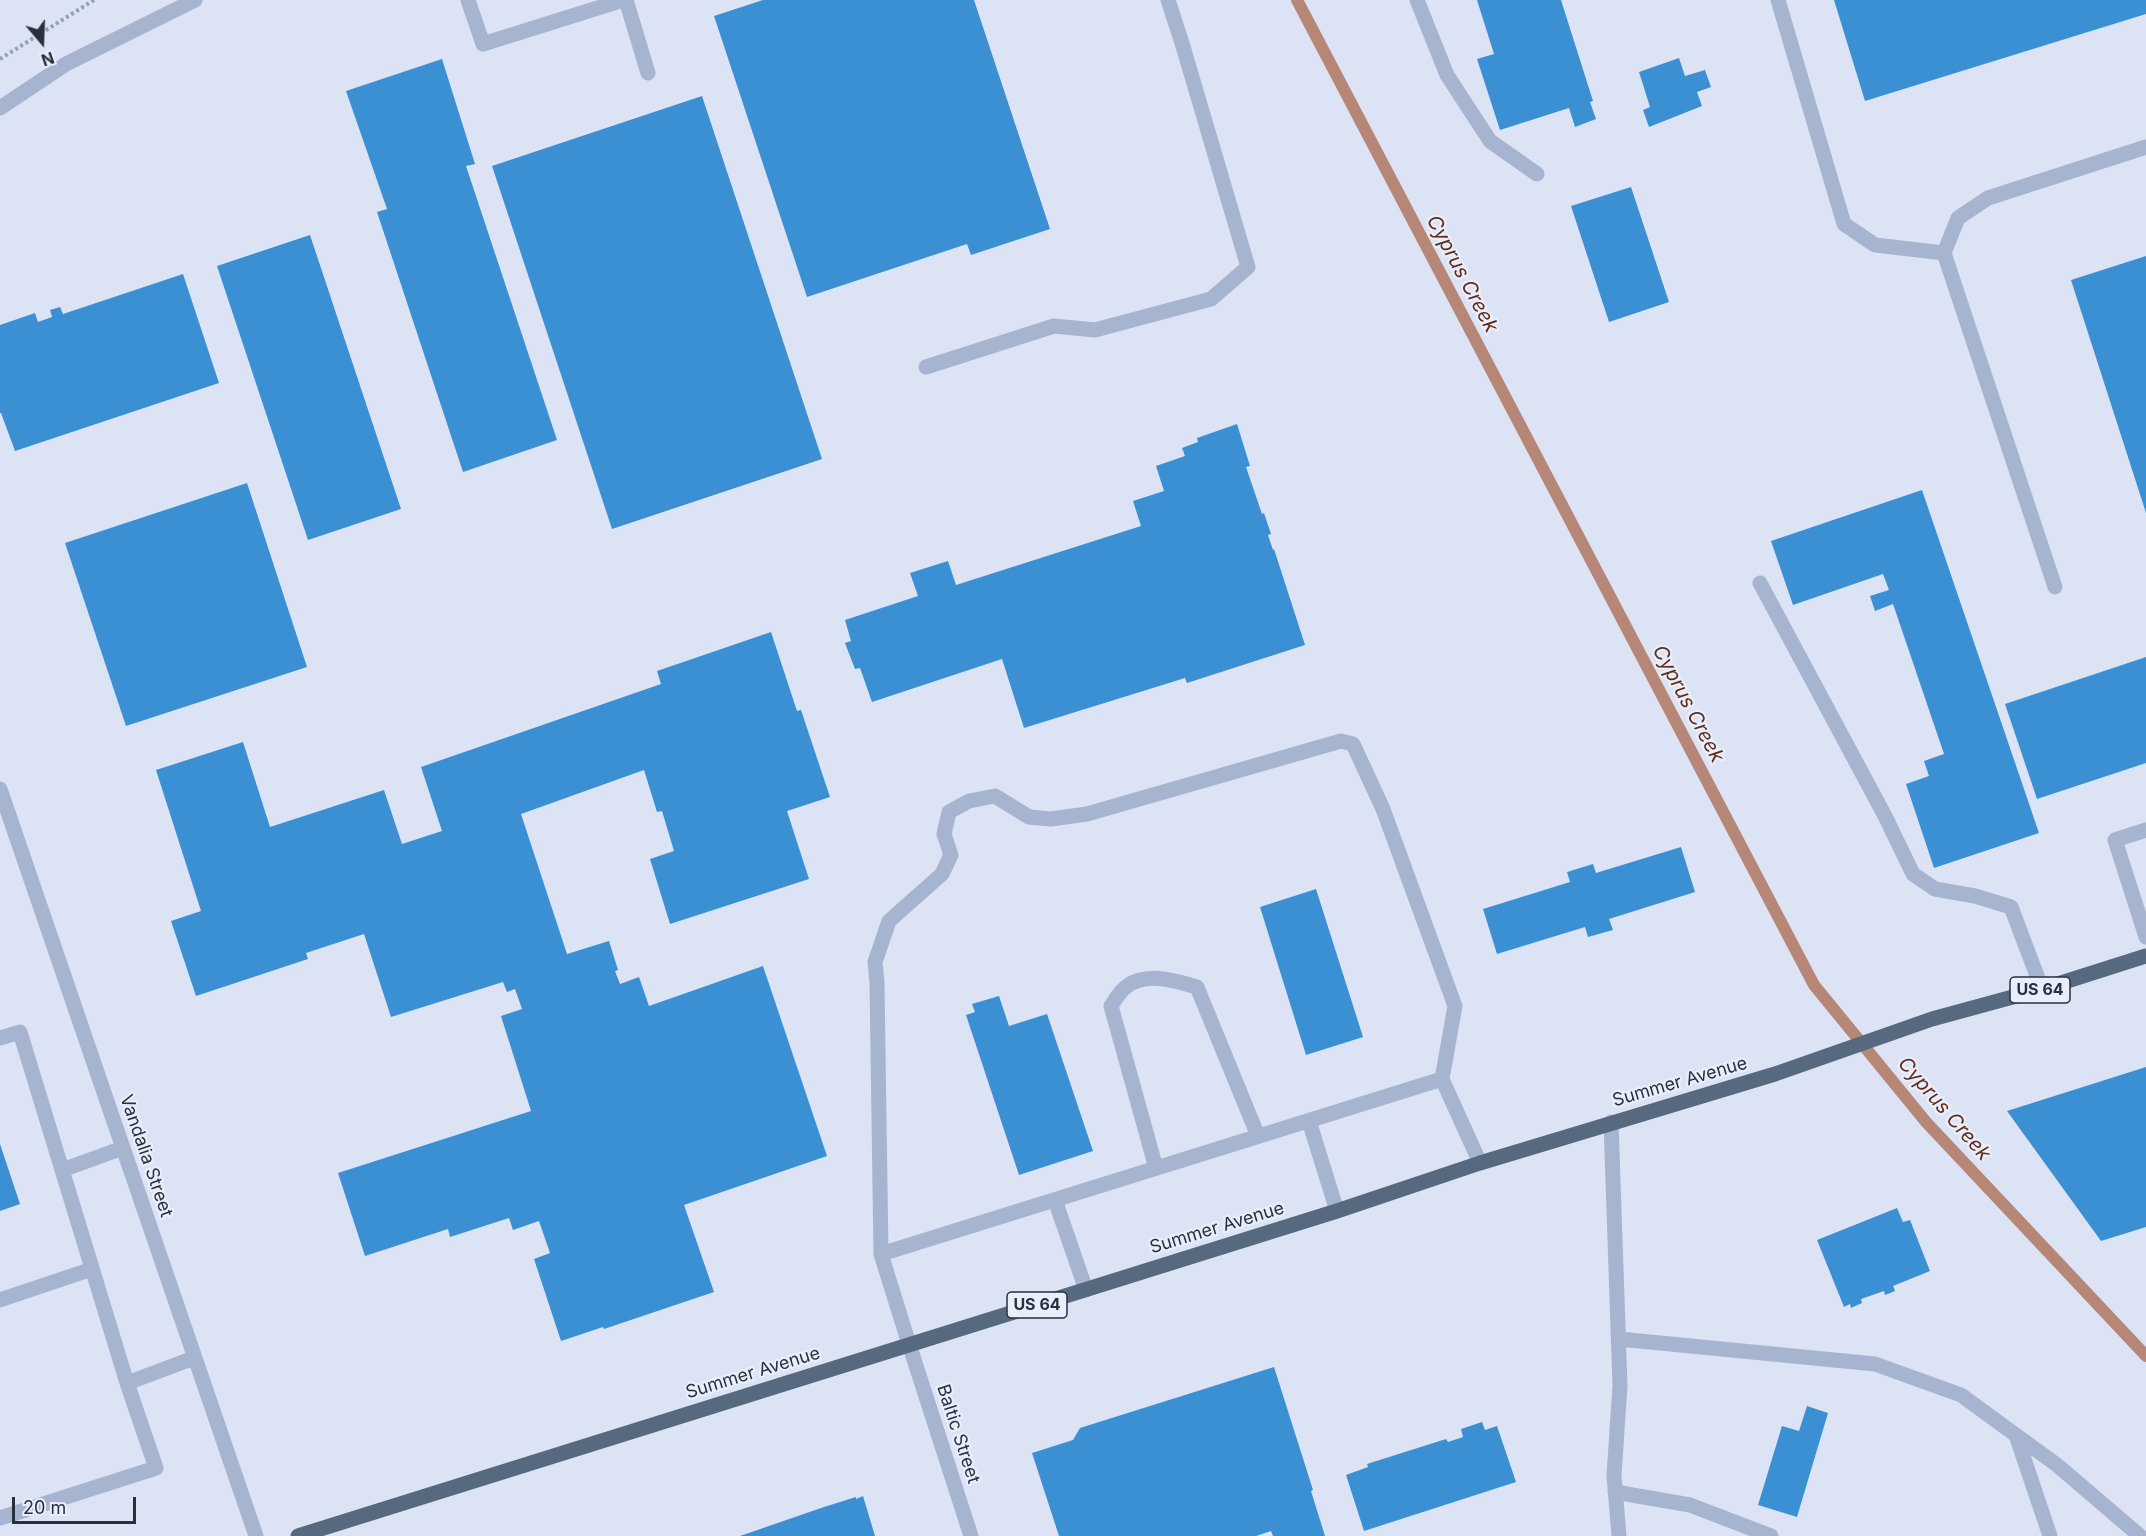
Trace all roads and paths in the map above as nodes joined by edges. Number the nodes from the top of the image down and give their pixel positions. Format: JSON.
{"nodes":[{"id":1,"x":94,"y":0,"type":"edge"},
{"id":2,"x":195,"y":0,"type":"edge"},
{"id":3,"x":468,"y":0,"type":"edge"},
{"id":4,"x":624,"y":0,"type":"edge"},
{"id":5,"x":1168,"y":0,"type":"edge"},
{"id":6,"x":1417,"y":0,"type":"edge"},
{"id":7,"x":1778,"y":0,"type":"edge"},
{"id":8,"x":0,"y":59,"type":"edge"},
{"id":9,"x":648,"y":73,"type":"dead end"},
{"id":10,"x":0,"y":108,"type":"edge"},
{"id":11,"x":2146,"y":147,"type":"edge"},
{"id":12,"x":1537,"y":174,"type":"dead end"},
{"id":13,"x":1944,"y":253,"type":"junction"},
{"id":14,"x":926,"y":367,"type":"dead end"},
{"id":15,"x":1760,"y":584,"type":"dead end"},
{"id":16,"x":2055,"y":587,"type":"dead end"},
{"id":17,"x":0,"y":789,"type":"edge"},
{"id":18,"x":2146,"y":830,"type":"edge"},
{"id":19,"x":2146,"y":937,"type":"edge"},
{"id":20,"x":2146,"y":956,"type":"edge"},
{"id":21,"x":2042,"y":989,"type":"junction"},
{"id":22,"x":0,"y":1038,"type":"edge"},
{"id":23,"x":1442,"y":1079,"type":"junction"},
{"id":24,"x":1309,"y":1121,"type":"junction"},
{"id":25,"x":1611,"y":1122,"type":"junction"},
{"id":26,"x":1258,"y":1136,"type":"junction"},
{"id":27,"x":123,"y":1148,"type":"junction"},
{"id":28,"x":1480,"y":1163,"type":"junction"},
{"id":29,"x":1156,"y":1168,"type":"junction"},
{"id":30,"x":62,"y":1170,"type":"junction"},
{"id":31,"x":1054,"y":1200,"type":"junction"},
{"id":32,"x":1337,"y":1211,"type":"junction"},
{"id":33,"x":880,"y":1254,"type":"junction"},
{"id":34,"x":92,"y":1269,"type":"junction"},
{"id":35,"x":1086,"y":1290,"type":"junction"},
{"id":36,"x":0,"y":1300,"type":"edge"},
{"id":37,"x":1618,"y":1339,"type":"junction"},
{"id":38,"x":909,"y":1344,"type":"junction"},
{"id":39,"x":194,"y":1358,"type":"junction"},
{"id":40,"x":127,"y":1383,"type":"junction"},
{"id":41,"x":2016,"y":1435,"type":"junction"},
{"id":42,"x":1615,"y":1492,"type":"junction"},
{"id":43,"x":0,"y":1518,"type":"edge"},
{"id":44,"x":256,"y":1536,"type":"edge"},
{"id":45,"x":298,"y":1536,"type":"edge"},
{"id":46,"x":970,"y":1536,"type":"edge"},
{"id":47,"x":1619,"y":1536,"type":"edge"},
{"id":48,"x":1771,"y":1536,"type":"edge"},
{"id":49,"x":2050,"y":1536,"type":"edge"},
{"id":50,"x":2140,"y":1536,"type":"edge"}],
"edges":[{"from":1,"to":8,"type":"path"},
{"from":2,"to":10,"type":"street"},
{"from":3,"to":4,"type":"street"},
{"from":4,"to":9,"type":"street"},
{"from":5,"to":14,"type":"street"},
{"from":6,"to":12,"type":"street"},
{"from":7,"to":13,"type":"street"},
{"from":11,"to":13,"type":"street"},
{"from":13,"to":16,"type":"street"},
{"from":15,"to":21,"type":"street"},
{"from":17,"to":27,"type":"street","name":"Vandalia Street"},
{"from":18,"to":19,"type":"street"},
{"from":20,"to":21,"type":"main road","name":"Summer Avenue","number":"US 64"},
{"from":21,"to":25,"type":"main road","name":"Summer Avenue","number":"US 64"},
{"from":22,"to":30,"type":"street"},
{"from":23,"to":24,"type":"street"},
{"from":23,"to":28,"type":"street"},
{"from":23,"to":33,"type":"street","name":"Baltic Street"},
{"from":24,"to":26,"type":"street"},
{"from":24,"to":32,"type":"street"},
{"from":25,"to":28,"type":"main road","name":"Summer Avenue","number":"US 64"},
{"from":25,"to":37,"type":"street"},
{"from":26,"to":29,"type":"street"},
{"from":26,"to":29,"type":"street"},
{"from":27,"to":30,"type":"street"},
{"from":27,"to":39,"type":"street","name":"Vandalia Street"},
{"from":28,"to":32,"type":"main road","name":"Summer Avenue","number":"US 64"},
{"from":29,"to":31,"type":"street"},
{"from":30,"to":34,"type":"street"},
{"from":31,"to":33,"type":"street"},
{"from":31,"to":35,"type":"street"},
{"from":32,"to":35,"type":"main road","name":"Summer Avenue","number":"US 64"},
{"from":33,"to":38,"type":"street","name":"Baltic Street"},
{"from":34,"to":36,"type":"street"},
{"from":34,"to":40,"type":"street"},
{"from":35,"to":38,"type":"main road","name":"Summer Avenue","number":"US 64"},
{"from":37,"to":41,"type":"street"},
{"from":37,"to":42,"type":"street"},
{"from":38,"to":45,"type":"main road","name":"Summer Avenue","number":"US 64"},
{"from":38,"to":46,"type":"street","name":"Baltic Street"},
{"from":39,"to":40,"type":"street"},
{"from":39,"to":44,"type":"street","name":"Vandalia Street"},
{"from":40,"to":43,"type":"street"},
{"from":41,"to":49,"type":"street"},
{"from":41,"to":50,"type":"street"},
{"from":42,"to":47,"type":"street"},
{"from":42,"to":48,"type":"street"}]}
